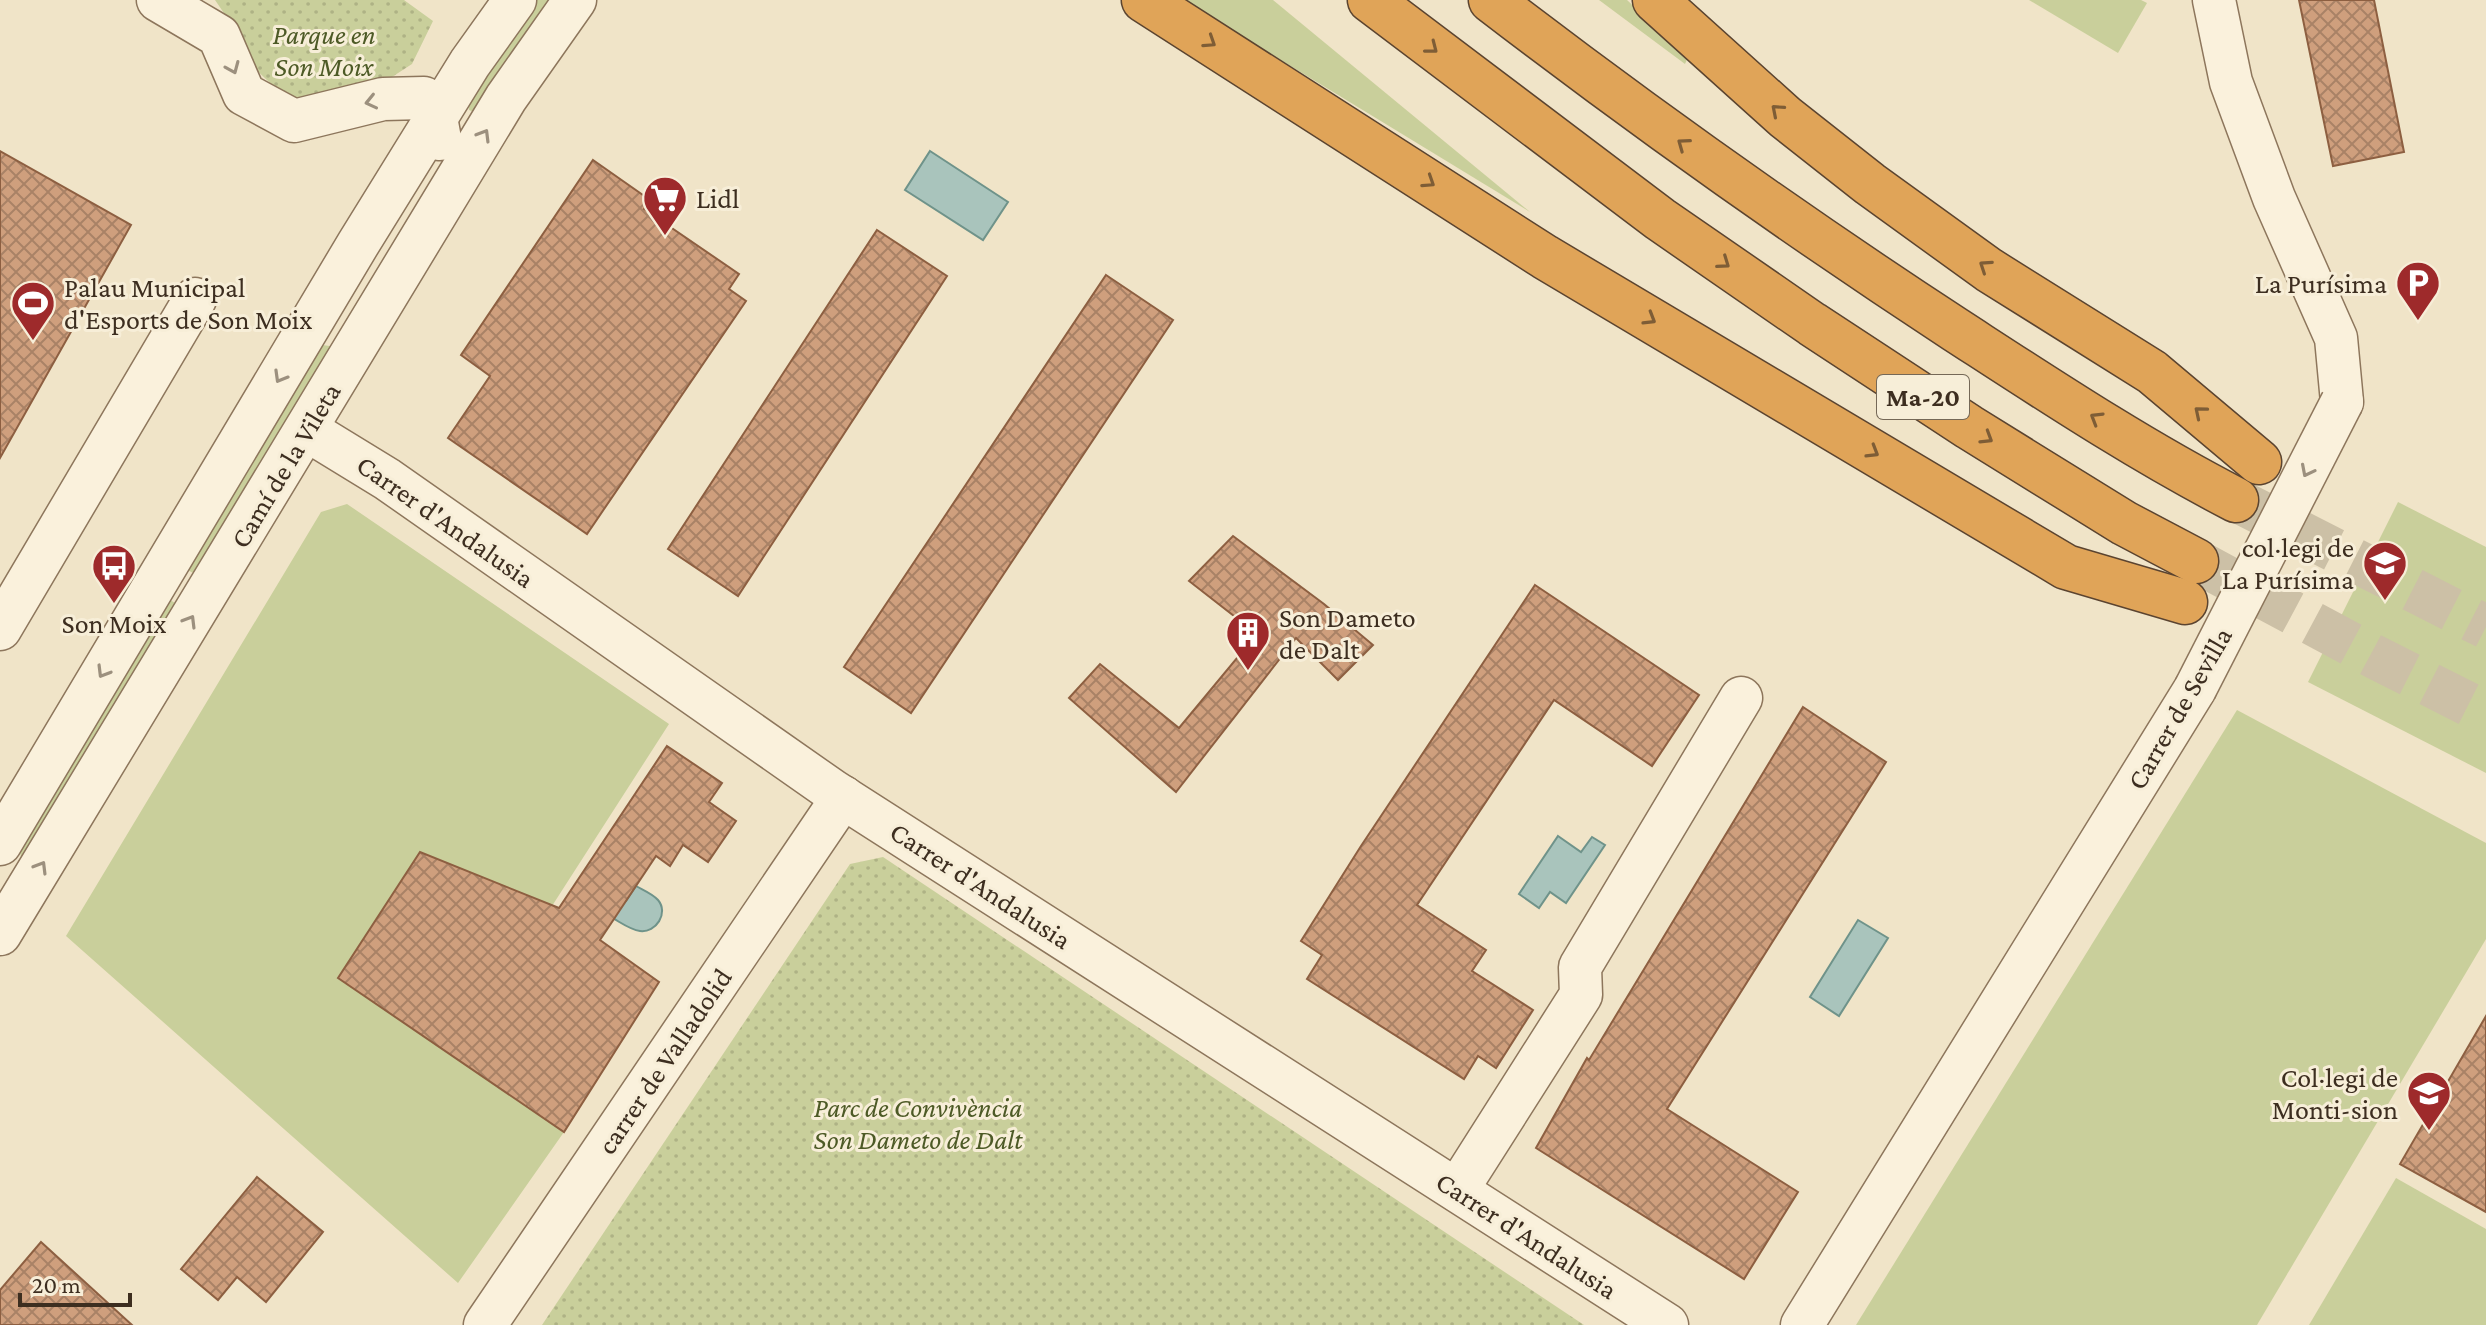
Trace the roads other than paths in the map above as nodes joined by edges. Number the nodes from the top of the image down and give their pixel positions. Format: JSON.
{"nodes":[{"id":1,"x":158,"y":0,"type":"edge"},
{"id":2,"x":515,"y":0,"type":"edge"},
{"id":3,"x":575,"y":0,"type":"edge"},
{"id":4,"x":1144,"y":0,"type":"edge"},
{"id":5,"x":1370,"y":0,"type":"edge"},
{"id":6,"x":1491,"y":0,"type":"edge"},
{"id":7,"x":1655,"y":0,"type":"edge"},
{"id":8,"x":2214,"y":0,"type":"edge"},
{"id":9,"x":426,"y":108,"type":"junction"},
{"id":10,"x":195,"y":299,"type":"dead end"},
{"id":11,"x":355,"y":349,"type":"junction"},
{"id":12,"x":307,"y":430,"type":"junction"},
{"id":13,"x":2259,"y":462,"type":"tunnel mouth"},
{"id":14,"x":2236,"y":500,"type":"tunnel mouth"},
{"id":15,"x":0,"y":629,"type":"edge"},
{"id":16,"x":1741,"y":698,"type":"dead end"},
{"id":17,"x":843,"y":797,"type":"junction"},
{"id":18,"x":0,"y":844,"type":"edge"},
{"id":19,"x":4,"y":923,"type":"edge"},
{"id":20,"x":1457,"y":1190,"type":"junction"},
{"id":21,"x":485,"y":1325,"type":"edge"},
{"id":22,"x":1667,"y":1325,"type":"edge"},
{"id":23,"x":1802,"y":1325,"type":"edge"}],
"edges":[{"from":1,"to":9,"type":"street"},
{"from":2,"to":9,"type":"street","name":"Camí de la Vileta"},
{"from":11,"to":3,"type":"street","name":"Camí de la Vileta","one_way":true},
{"from":4,"to":5,"type":"highway","number":"Ma-20"},
{"from":14,"to":6,"type":"highway","number":"Ma-20","one_way":true},
{"from":13,"to":7,"type":"highway","one_way":true},
{"from":8,"to":23,"type":"street","name":"Carrer de Sevilla","one_way":true,"bridge":true},
{"from":9,"to":11,"type":"street"},
{"from":9,"to":18,"type":"street","name":"Camí de la Vileta","one_way":true},
{"from":10,"to":15,"type":"street"},
{"from":11,"to":12,"type":"street","name":"Camí de la Vileta"},
{"from":12,"to":17,"type":"street","name":"Carrer d'Andalusia"},
{"from":19,"to":12,"type":"street","name":"Camí de la Vileta","one_way":true},
{"from":16,"to":20,"type":"street"},
{"from":17,"to":20,"type":"street","name":"Carrer d'Andalusia"},
{"from":17,"to":21,"type":"street","name":"carrer de Valladolid"},
{"from":20,"to":22,"type":"street","name":"Carrer d'Andalusia"}]}
